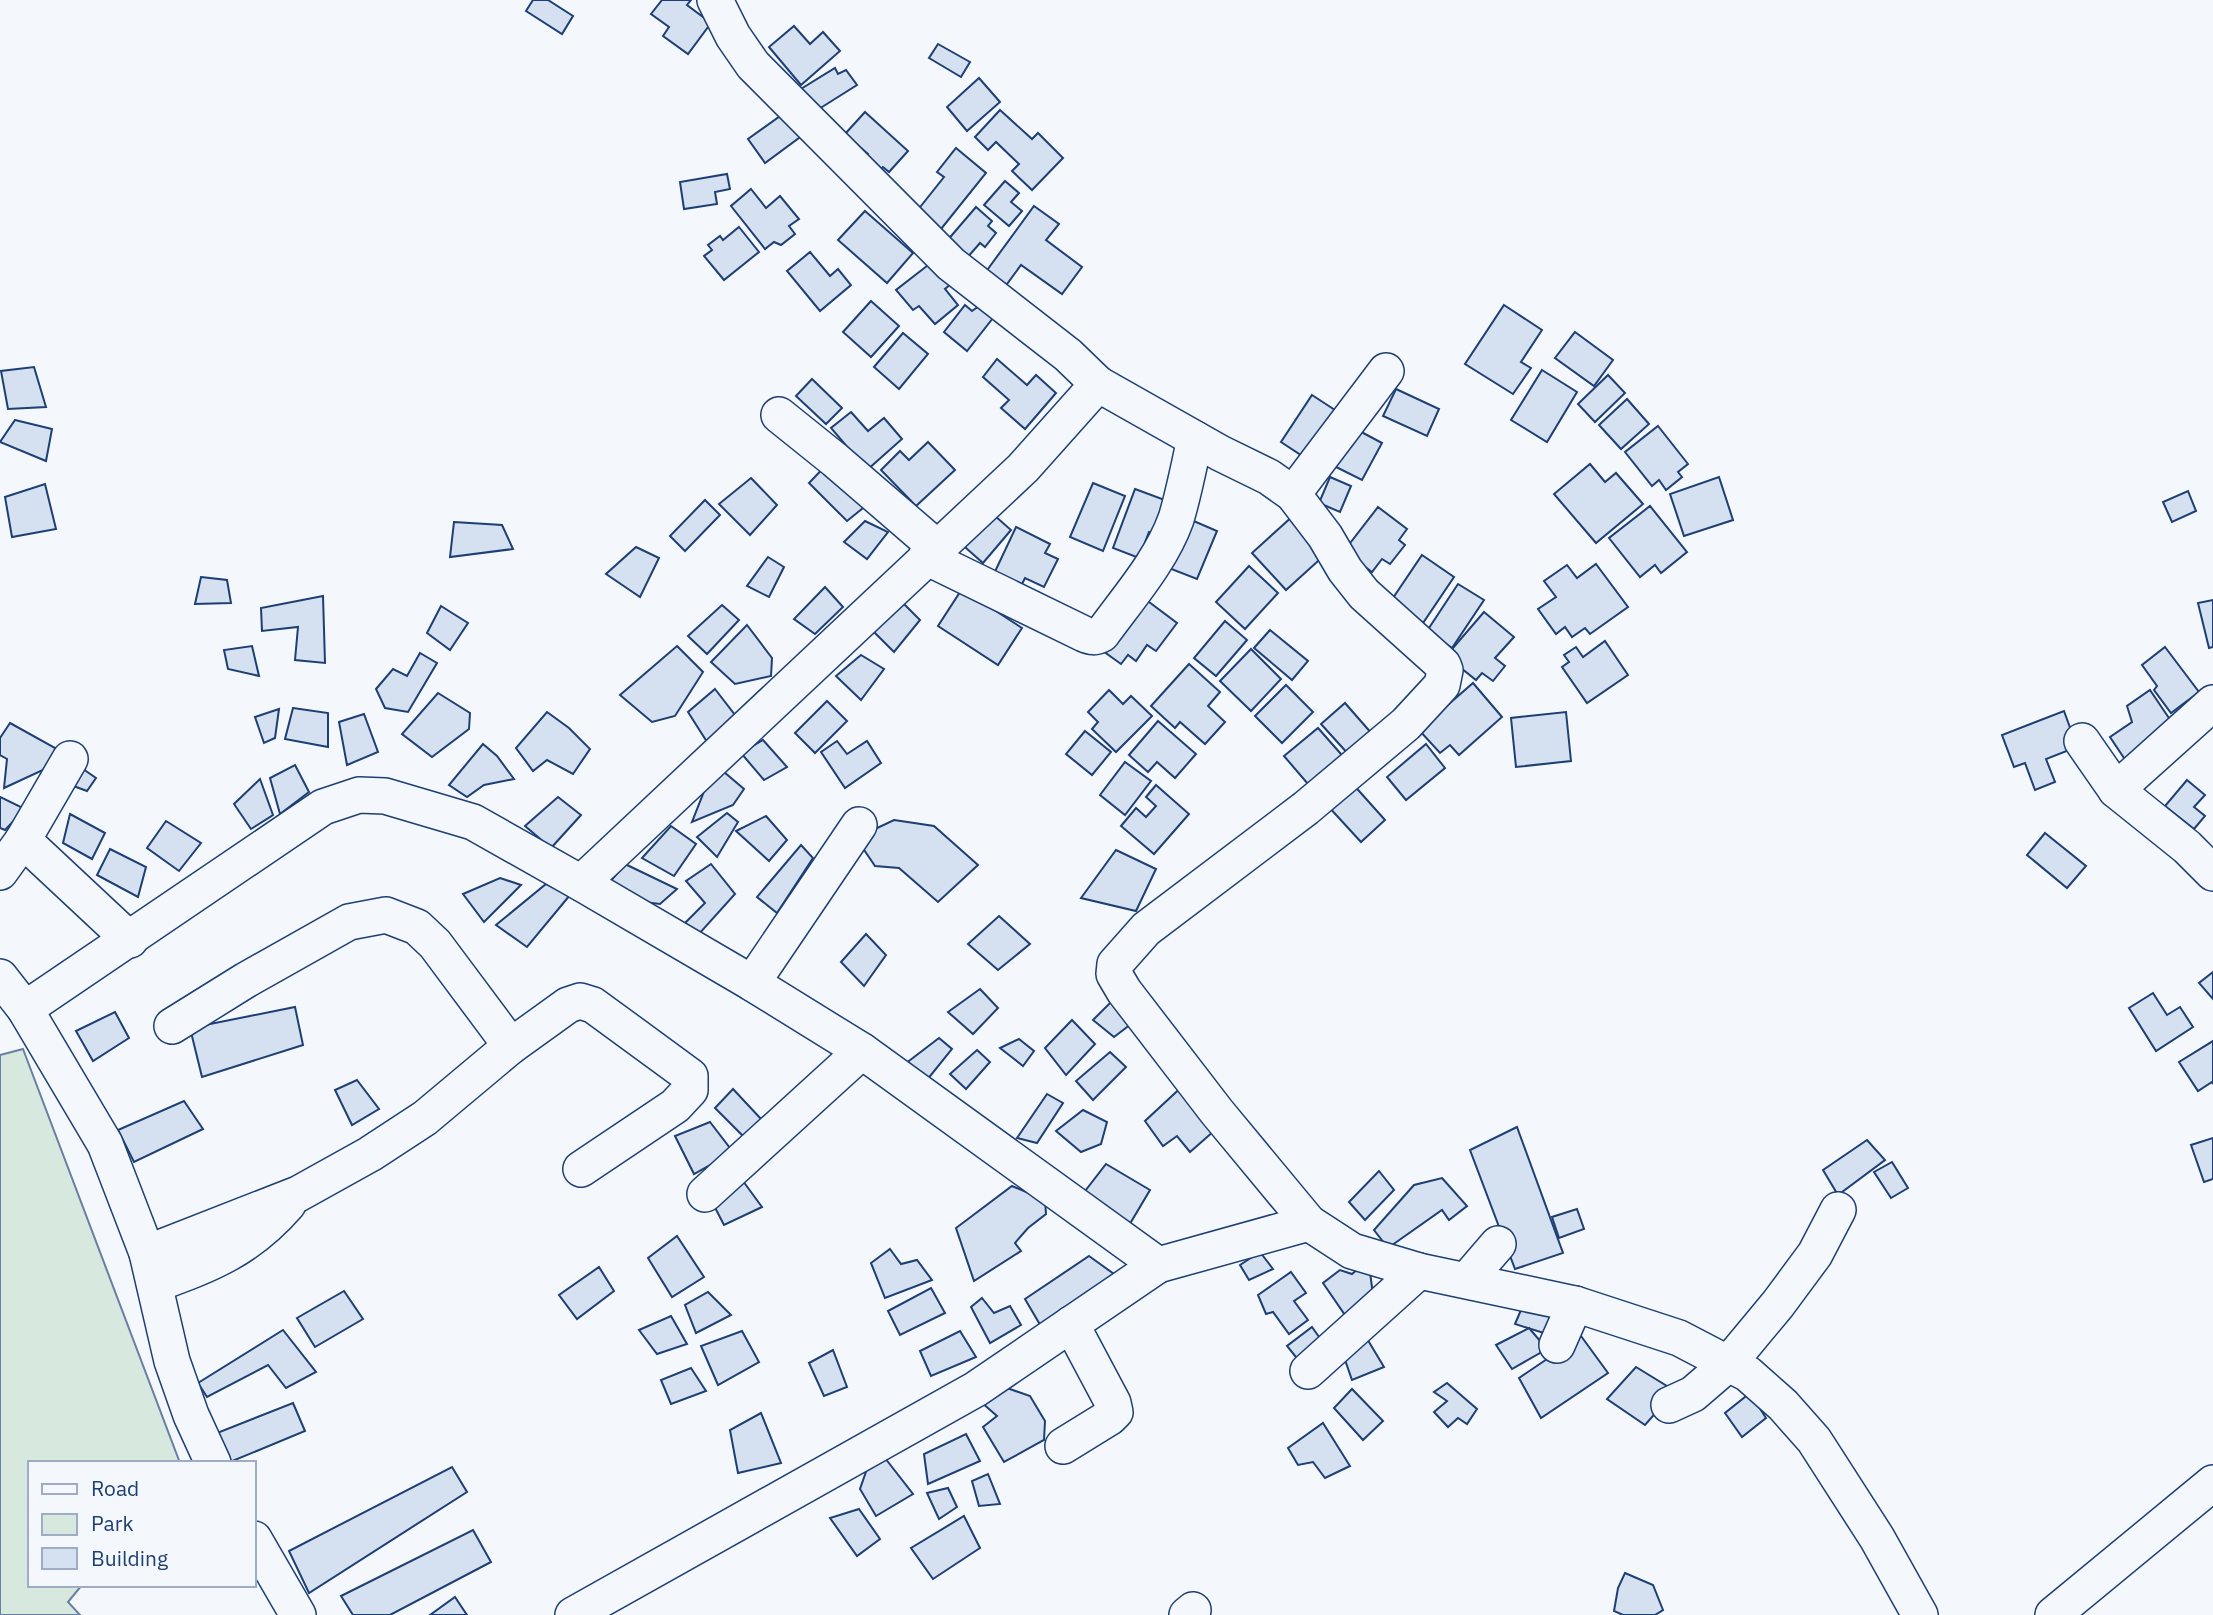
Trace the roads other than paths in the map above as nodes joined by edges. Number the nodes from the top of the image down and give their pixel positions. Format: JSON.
{"nodes":[{"id":1,"x":715,"y":0,"type":"edge"},
{"id":2,"x":1386,"y":372,"type":"dead end"},
{"id":3,"x":1098,"y":384,"type":"junction"},
{"id":4,"x":779,"y":415,"type":"dead end"},
{"id":5,"x":1195,"y":439,"type":"junction"},
{"id":6,"x":1293,"y":494,"type":"junction"},
{"id":7,"x":931,"y":552,"type":"junction"},
{"id":8,"x":2213,"y":703,"type":"edge"},
{"id":9,"x":2082,"y":741,"type":"dead end"},
{"id":10,"x":69,"y":759,"type":"dead end"},
{"id":11,"x":2116,"y":790,"type":"junction"},
{"id":12,"x":859,"y":825,"type":"dead end"},
{"id":13,"x":23,"y":840,"type":"junction"},
{"id":14,"x":0,"y":872,"type":"edge"},
{"id":15,"x":2213,"y":873,"type":"edge"},
{"id":16,"x":581,"y":883,"type":"junction"},
{"id":17,"x":130,"y":940,"type":"junction"},
{"id":18,"x":0,"y":977,"type":"edge"},
{"id":19,"x":752,"y":983,"type":"junction"},
{"id":20,"x":24,"y":1009,"type":"junction"},
{"id":21,"x":172,"y":1027,"type":"dead end"},
{"id":22,"x":512,"y":1046,"type":"junction"},
{"id":23,"x":862,"y":1051,"type":"junction"},
{"id":24,"x":581,"y":1169,"type":"dead end"},
{"id":25,"x":705,"y":1194,"type":"dead end"},
{"id":26,"x":1838,"y":1210,"type":"dead end"},
{"id":27,"x":1309,"y":1223,"type":"junction"},
{"id":28,"x":1498,"y":1244,"type":"dead end"},
{"id":29,"x":1158,"y":1265,"type":"junction"},
{"id":30,"x":151,"y":1269,"type":"junction"},
{"id":31,"x":1419,"y":1271,"type":"junction"},
{"id":32,"x":1467,"y":1280,"type":"junction"},
{"id":33,"x":1575,"y":1304,"type":"junction"},
{"id":34,"x":1071,"y":1324,"type":"junction"},
{"id":35,"x":1557,"y":1345,"type":"dead end"},
{"id":36,"x":1729,"y":1363,"type":"junction"},
{"id":37,"x":1307,"y":1371,"type":"dead end"},
{"id":38,"x":1669,"y":1405,"type":"dead end"},
{"id":39,"x":1063,"y":1446,"type":"dead end"},
{"id":40,"x":212,"y":1461,"type":"edge"},
{"id":41,"x":2213,"y":1483,"type":"edge"},
{"id":42,"x":256,"y":1542,"type":"edge"},
{"id":43,"x":298,"y":1615,"type":"edge"},
{"id":44,"x":573,"y":1615,"type":"edge"},
{"id":45,"x":1920,"y":1615,"type":"edge"},
{"id":46,"x":2053,"y":1615,"type":"edge"}],
"edges":[{"from":1,"to":3,"type":"street"},
{"from":2,"to":6,"type":"street"},
{"from":3,"to":5,"type":"street"},
{"from":3,"to":7,"type":"street"},
{"from":4,"to":7,"type":"street"},
{"from":5,"to":6,"type":"street"},
{"from":5,"to":7,"type":"street"},
{"from":6,"to":27,"type":"street"},
{"from":7,"to":16,"type":"street"},
{"from":8,"to":11,"type":"street"},
{"from":9,"to":11,"type":"street"},
{"from":10,"to":13,"type":"street"},
{"from":11,"to":15,"type":"street"},
{"from":12,"to":19,"type":"street"},
{"from":13,"to":14,"type":"street"},
{"from":13,"to":17,"type":"street"},
{"from":16,"to":17,"type":"street"},
{"from":16,"to":19,"type":"street"},
{"from":17,"to":20,"type":"street"},
{"from":18,"to":20,"type":"street"},
{"from":19,"to":23,"type":"street"},
{"from":20,"to":30,"type":"street"},
{"from":21,"to":22,"type":"street"},
{"from":22,"to":24,"type":"street"},
{"from":22,"to":30,"type":"street"},
{"from":23,"to":25,"type":"street"},
{"from":23,"to":29,"type":"street"},
{"from":26,"to":36,"type":"street"},
{"from":27,"to":29,"type":"street"},
{"from":27,"to":31,"type":"street"},
{"from":28,"to":32,"type":"street"},
{"from":29,"to":34,"type":"street"},
{"from":30,"to":40,"type":"street"},
{"from":31,"to":32,"type":"street"},
{"from":31,"to":37,"type":"street"},
{"from":32,"to":33,"type":"street"},
{"from":33,"to":35,"type":"street"},
{"from":33,"to":36,"type":"street"},
{"from":34,"to":39,"type":"street"},
{"from":34,"to":44,"type":"street"},
{"from":36,"to":38,"type":"street"},
{"from":36,"to":45,"type":"street"},
{"from":41,"to":46,"type":"street"},
{"from":42,"to":43,"type":"street"}]}
